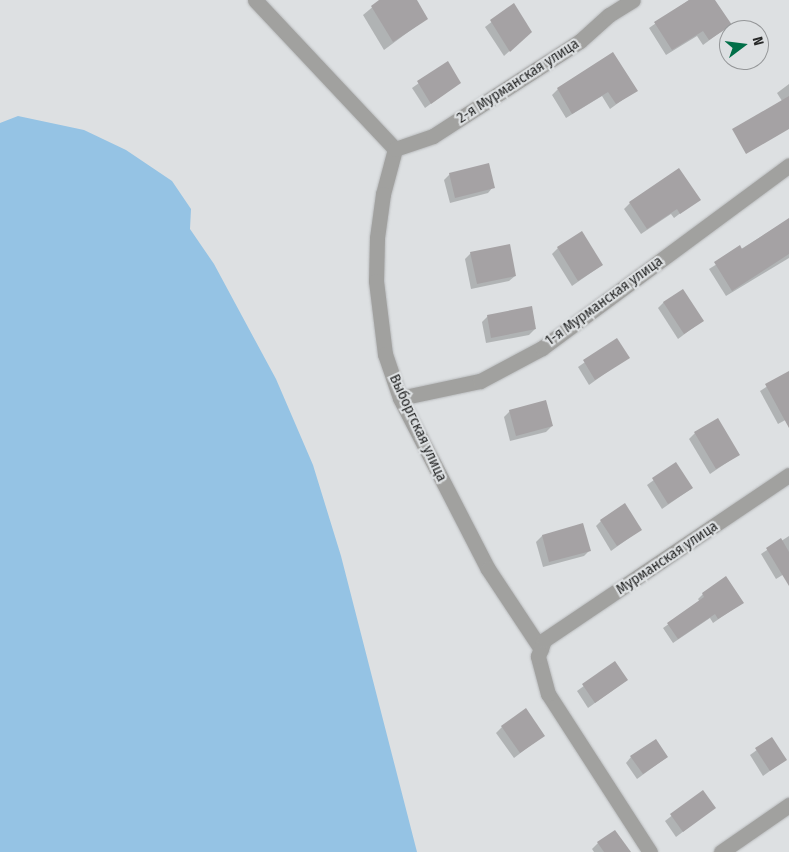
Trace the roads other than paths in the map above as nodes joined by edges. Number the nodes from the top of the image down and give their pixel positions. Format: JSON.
{"nodes":[{"id":1,"x":255,"y":0,"type":"edge"},
{"id":2,"x":633,"y":0,"type":"edge"},
{"id":3,"x":395,"y":149,"type":"junction"},
{"id":4,"x":789,"y":165,"type":"edge"},
{"id":5,"x":400,"y":398,"type":"junction"},
{"id":6,"x":789,"y":475,"type":"edge"},
{"id":7,"x":543,"y":644,"type":"junction"},
{"id":8,"x":789,"y":805,"type":"edge"},
{"id":9,"x":650,"y":852,"type":"edge"},
{"id":10,"x":721,"y":852,"type":"edge"}],
"edges":[{"from":1,"to":3,"type":"street"},
{"from":2,"to":3,"type":"street","name":"2-я Мурманская улица"},
{"from":3,"to":5,"type":"street","name":"Выборгская улица"},
{"from":4,"to":5,"type":"street","name":"1-я Мурманская улица"},
{"from":5,"to":7,"type":"street","name":"Выборгская улица"},
{"from":6,"to":7,"type":"street","name":"Мурманская улица"},
{"from":7,"to":9,"type":"street"},
{"from":8,"to":10,"type":"street"}]}
